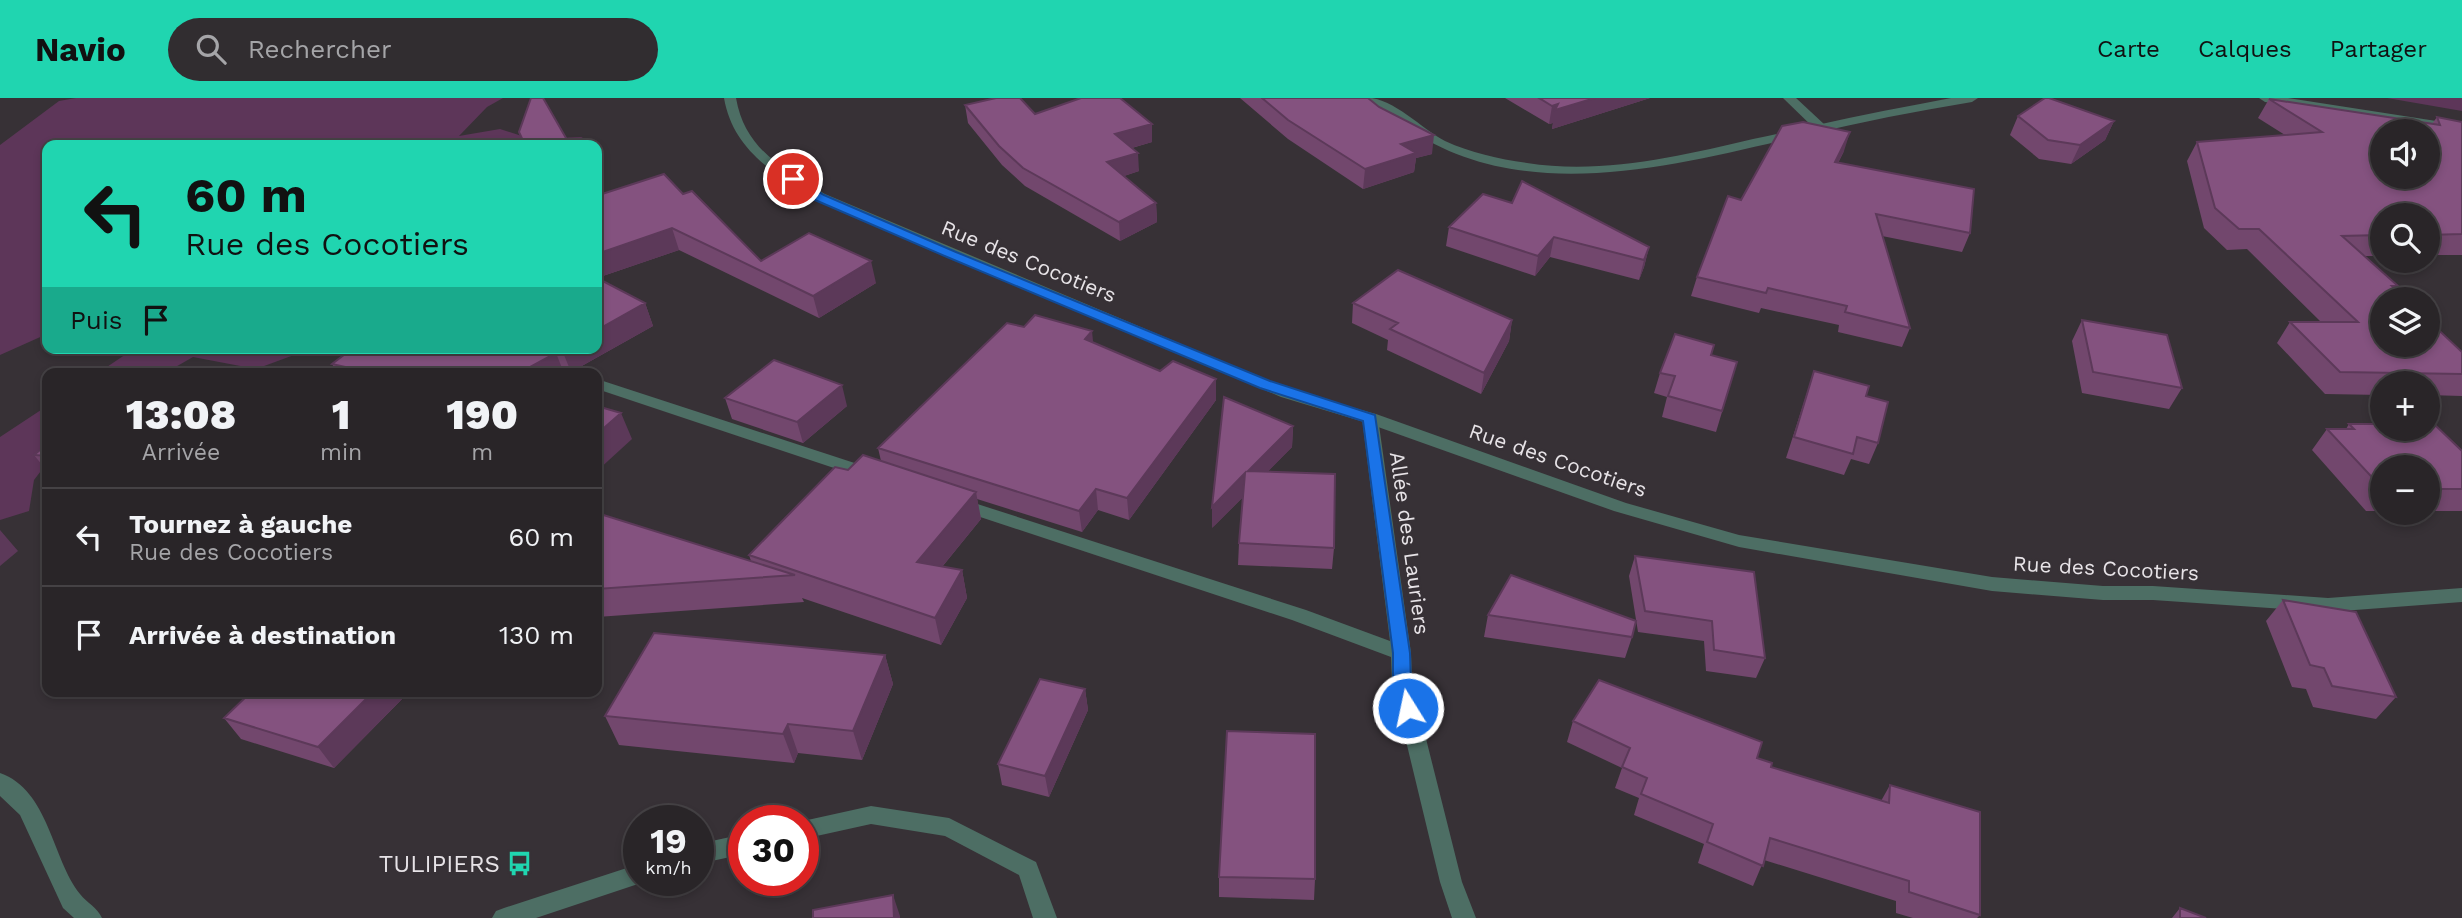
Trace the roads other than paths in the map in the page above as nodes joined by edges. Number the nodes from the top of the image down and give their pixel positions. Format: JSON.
{"nodes":[{"id":1,"x":730,"y":98,"type":"edge"},
{"id":2,"x":1374,"y":98,"type":"edge"},
{"id":3,"x":1789,"y":98,"type":"edge"},
{"id":4,"x":1972,"y":98,"type":"edge"},
{"id":5,"x":2264,"y":98,"type":"edge"},
{"id":6,"x":1821,"y":128,"type":"junction"},
{"id":7,"x":2462,"y":130,"type":"edge"},
{"id":8,"x":602,"y":386,"type":"edge"},
{"id":9,"x":1370,"y":418,"type":"junction"},
{"id":10,"x":891,"y":481,"type":"edge"},
{"id":11,"x":943,"y":498,"type":"edge"},
{"id":12,"x":2462,"y":595,"type":"edge"},
{"id":13,"x":1401,"y":653,"type":"junction"},
{"id":14,"x":0,"y":782,"type":"edge"},
{"id":15,"x":819,"y":827,"type":"edge"},
{"id":16,"x":623,"y":879,"type":"edge"},
{"id":17,"x":90,"y":918,"type":"edge"},
{"id":18,"x":504,"y":918,"type":"edge"},
{"id":19,"x":1045,"y":918,"type":"edge"},
{"id":20,"x":1464,"y":918,"type":"edge"}],
"edges":[{"from":1,"to":9,"type":"street","name":"Rue des Cocotiers"},
{"from":2,"to":6,"type":"street"},
{"from":3,"to":6,"type":"street"},
{"from":4,"to":6,"type":"street"},
{"from":5,"to":7,"type":"street"},
{"from":8,"to":10,"type":"street"},
{"from":9,"to":12,"type":"street","name":"Rue des Cocotiers"},
{"from":9,"to":13,"type":"street","name":"Allée des Lauriers"},
{"from":11,"to":13,"type":"street"},
{"from":13,"to":20,"type":"street","name":"Allée des Lauriers"},
{"from":14,"to":17,"type":"street"},
{"from":15,"to":19,"type":"street"},
{"from":16,"to":18,"type":"street"}]}
